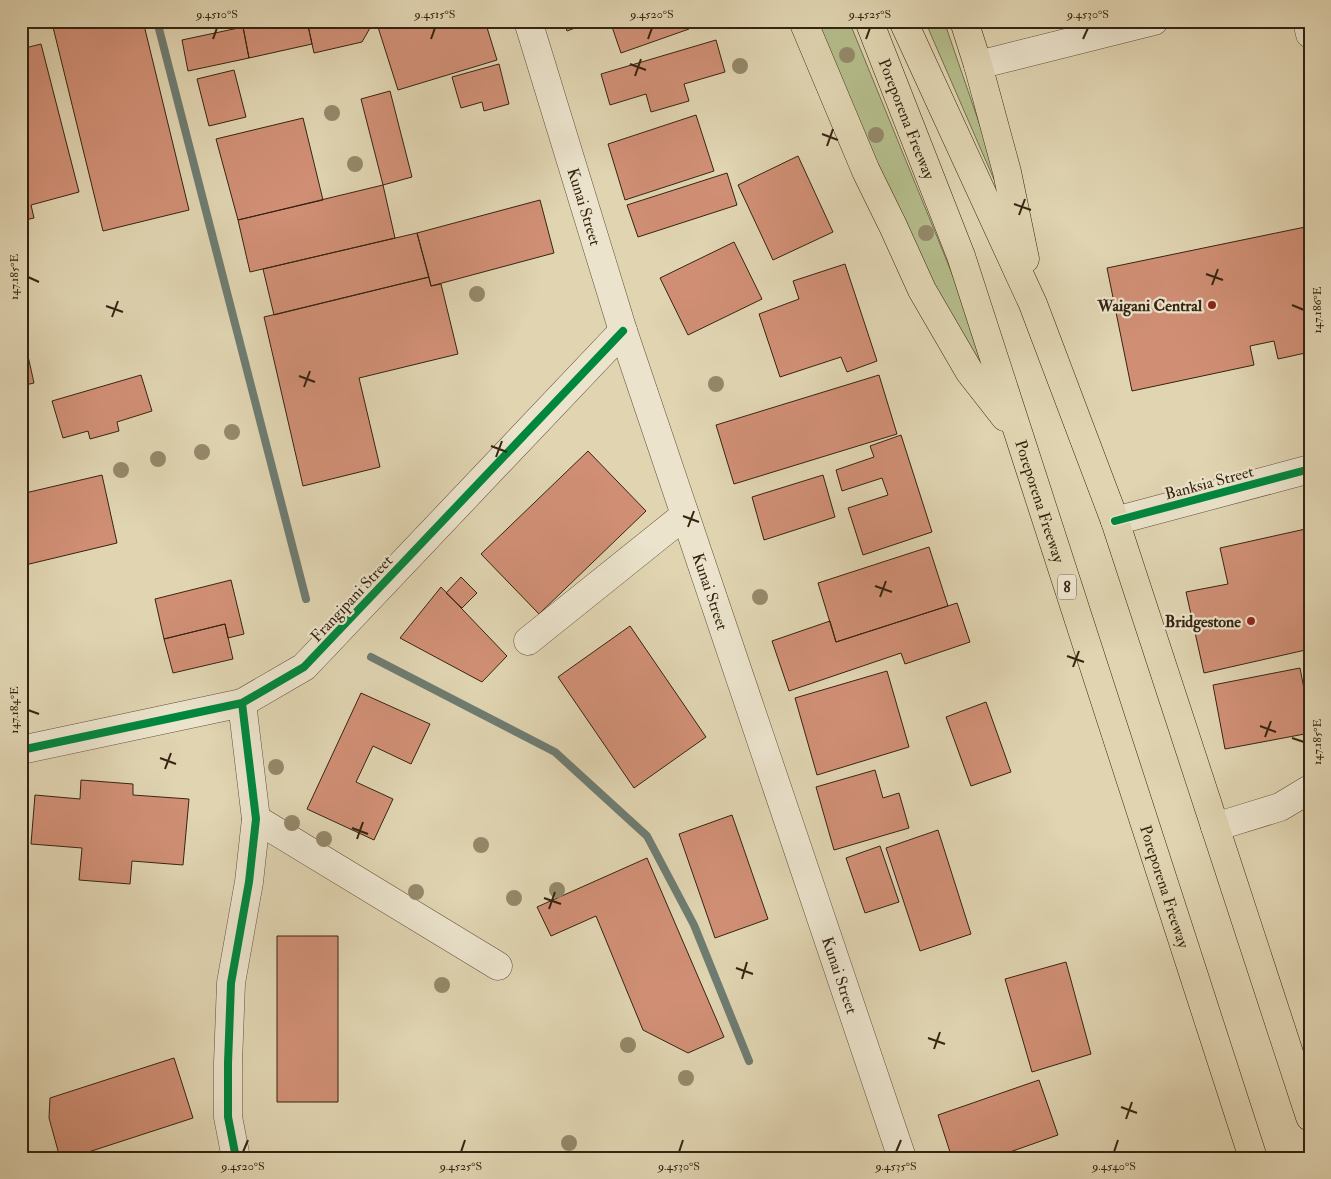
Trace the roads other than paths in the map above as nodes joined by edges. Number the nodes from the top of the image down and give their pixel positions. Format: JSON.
{"nodes":[{"id":1,"x":528,"y":21,"type":"edge"},
{"id":2,"x":804,"y":21,"type":"edge"},
{"id":3,"x":868,"y":21,"type":"edge"},
{"id":4,"x":903,"y":21,"type":"edge"},
{"id":5,"x":964,"y":21,"type":"edge"},
{"id":6,"x":1154,"y":21,"type":"edge"},
{"id":7,"x":1307,"y":21,"type":"edge"},
{"id":8,"x":1310,"y":34,"type":"edge"},
{"id":9,"x":978,"y":65,"type":"junction"},
{"id":10,"x":1033,"y":304,"type":"junction"},
{"id":11,"x":622,"y":331,"type":"junction"},
{"id":12,"x":1017,"y":432,"type":"junction"},
{"id":13,"x":1310,"y":469,"type":"edge"},
{"id":14,"x":685,"y":514,"type":"junction"},
{"id":15,"x":1115,"y":521,"type":"junction"},
{"id":16,"x":528,"y":641,"type":"dead end"},
{"id":17,"x":242,"y":704,"type":"junction"},
{"id":18,"x":21,"y":750,"type":"edge"},
{"id":19,"x":1310,"y":789,"type":"edge"},
{"id":20,"x":256,"y":819,"type":"junction"},
{"id":21,"x":1215,"y":827,"type":"junction"},
{"id":22,"x":498,"y":966,"type":"dead end"},
{"id":23,"x":1310,"y":1117,"type":"edge"},
{"id":24,"x":236,"y":1158,"type":"edge"},
{"id":25,"x":902,"y":1158,"type":"edge"},
{"id":26,"x":1253,"y":1158,"type":"edge"}],
"edges":[{"from":1,"to":11,"type":"street","name":"Kunai Street"},
{"from":2,"to":12,"type":"highway"},
{"from":3,"to":12,"type":"highway","name":"Poreporena Freeway","number":"8"},
{"from":4,"to":10,"type":"highway","name":"Poreporena Freeway"},
{"from":5,"to":9,"type":"highway"},
{"from":6,"to":9,"type":"street"},
{"from":7,"to":8,"type":"street"},
{"from":9,"to":10,"type":"highway"},
{"from":10,"to":15,"type":"highway","name":"Poreporena Freeway"},
{"from":11,"to":14,"type":"street","name":"Kunai Street"},
{"from":11,"to":17,"type":"street","name":"Frangipani Street"},
{"from":12,"to":26,"type":"highway","name":"Poreporena Freeway","number":"8"},
{"from":13,"to":15,"type":"street","name":"Banksia Street"},
{"from":14,"to":16,"type":"street"},
{"from":14,"to":25,"type":"street","name":"Kunai Street"},
{"from":15,"to":21,"type":"highway","name":"Poreporena Freeway"},
{"from":17,"to":18,"type":"street","name":"Frangipani Street"},
{"from":17,"to":20,"type":"street"},
{"from":19,"to":21,"type":"street"},
{"from":20,"to":22,"type":"street"},
{"from":20,"to":24,"type":"street"},
{"from":21,"to":23,"type":"highway","name":"Poreporena Freeway"}]}
